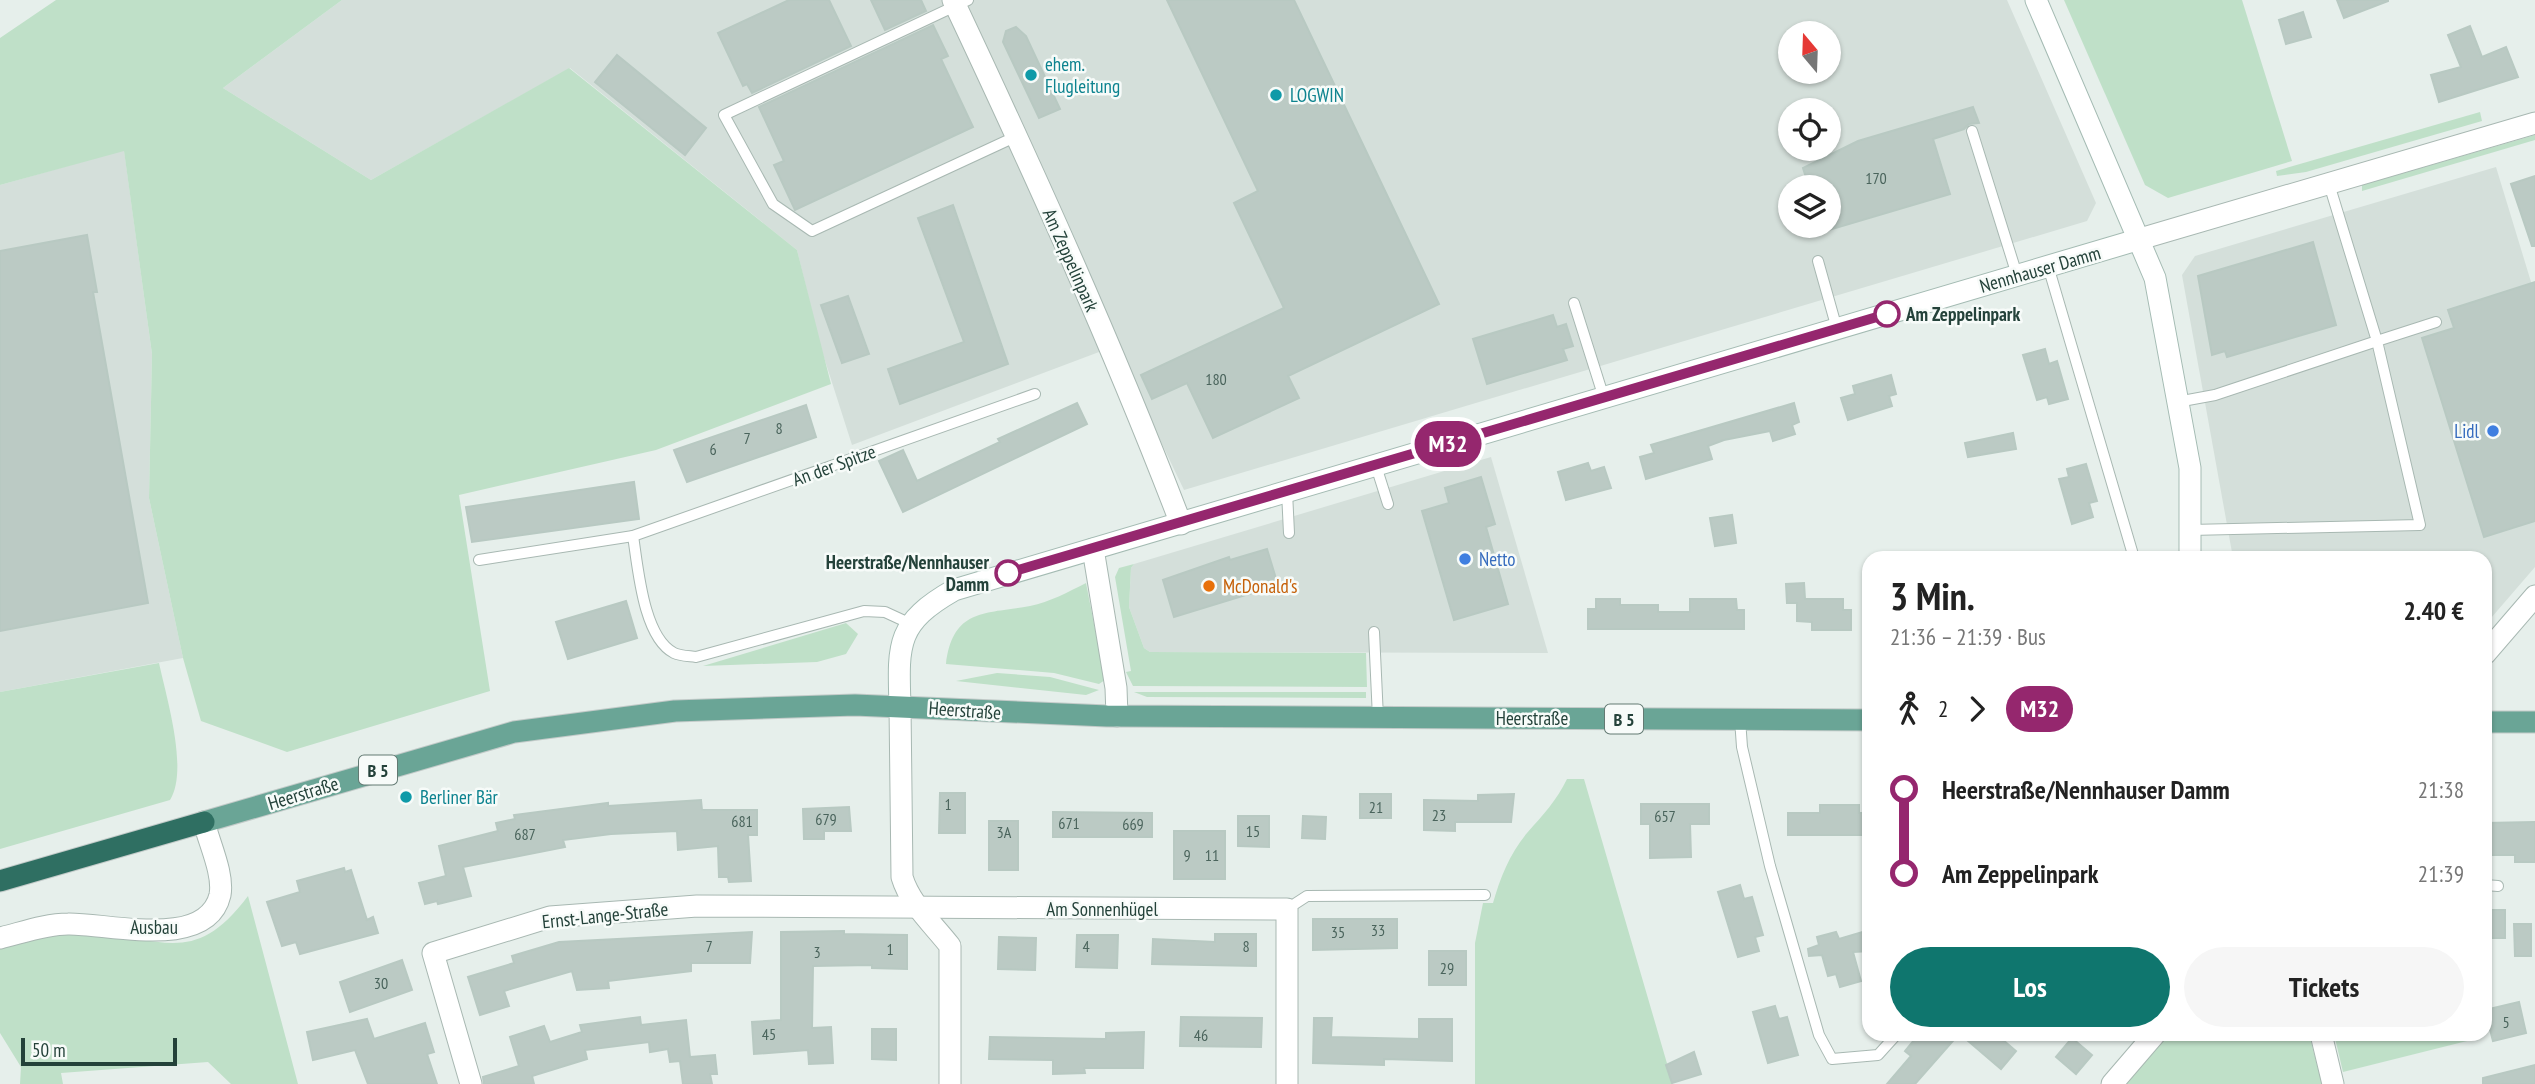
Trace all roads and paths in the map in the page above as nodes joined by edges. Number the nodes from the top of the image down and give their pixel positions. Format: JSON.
{"nodes":[{"id":1,"x":2036,"y":0,"type":"edge"},
{"id":2,"x":959,"y":2,"type":"edge"},
{"id":3,"x":2535,"y":123,"type":"edge"},
{"id":4,"x":1972,"y":131,"type":"dead end"},
{"id":5,"x":1017,"y":136,"type":"junction"},
{"id":6,"x":2329,"y":184,"type":"junction"},
{"id":7,"x":2140,"y":239,"type":"junction"},
{"id":8,"x":1818,"y":261,"type":"dead end"},
{"id":9,"x":2048,"y":266,"type":"junction"},
{"id":10,"x":2017,"y":275,"type":"junction"},
{"id":11,"x":1574,"y":303,"type":"dead end"},
{"id":12,"x":2436,"y":323,"type":"dead end"},
{"id":13,"x":1837,"y":329,"type":"junction"},
{"id":14,"x":2377,"y":341,"type":"junction"},
{"id":15,"x":1035,"y":394,"type":"dead end"},
{"id":16,"x":1604,"y":398,"type":"junction"},
{"id":17,"x":2177,"y":402,"type":"junction"},
{"id":18,"x":1376,"y":466,"type":"junction"},
{"id":19,"x":1287,"y":492,"type":"junction"},
{"id":20,"x":1388,"y":504,"type":"dead end"},
{"id":21,"x":1181,"y":523,"type":"junction"},
{"id":22,"x":2190,"y":530,"type":"junction"},
{"id":23,"x":1289,"y":533,"type":"dead end"},
{"id":24,"x":633,"y":536,"type":"junction"},
{"id":25,"x":1093,"y":549,"type":"junction"},
{"id":26,"x":2132,"y":551,"type":"edge"},
{"id":27,"x":2190,"y":551,"type":"edge"},
{"id":28,"x":480,"y":560,"type":"dead end"},
{"id":29,"x":2535,"y":596,"type":"edge"},
{"id":30,"x":911,"y":624,"type":"junction"},
{"id":31,"x":1374,"y":632,"type":"dead end"},
{"id":32,"x":2492,"y":646,"type":"edge"},
{"id":33,"x":901,"y":706,"type":"junction"},
{"id":34,"x":1117,"y":716,"type":"junction"},
{"id":35,"x":1378,"y":718,"type":"junction"},
{"id":36,"x":1740,"y":719,"type":"junction"},
{"id":37,"x":1862,"y":720,"type":"edge"},
{"id":38,"x":2492,"y":722,"type":"edge"},
{"id":39,"x":2535,"y":722,"type":"edge"},
{"id":40,"x":204,"y":822,"type":"junction"},
{"id":41,"x":0,"y":881,"type":"edge"},
{"id":42,"x":2492,"y":886,"type":"edge"},
{"id":43,"x":2498,"y":886,"type":"dead end"},
{"id":44,"x":1485,"y":895,"type":"dead end"},
{"id":45,"x":918,"y":908,"type":"junction"},
{"id":46,"x":1287,"y":909,"type":"junction"},
{"id":47,"x":0,"y":938,"type":"edge"},
{"id":48,"x":1891,"y":1041,"type":"edge"},
{"id":49,"x":2149,"y":1041,"type":"edge"},
{"id":50,"x":2323,"y":1041,"type":"edge"},
{"id":51,"x":471,"y":1084,"type":"edge"},
{"id":52,"x":950,"y":1084,"type":"edge"},
{"id":53,"x":1287,"y":1084,"type":"edge"},
{"id":54,"x":2112,"y":1084,"type":"edge"},
{"id":55,"x":2333,"y":1084,"type":"edge"}],
"edges":[{"from":1,"to":7,"type":"street"},
{"from":2,"to":5,"type":"street","name":"Am Zeppelinpark"},
{"from":2,"to":5,"type":"lane"},
{"from":3,"to":6,"type":"street","name":"Nennhauser Damm"},
{"from":4,"to":10,"type":"lane"},
{"from":5,"to":21,"type":"street","name":"Am Zeppelinpark"},
{"from":6,"to":7,"type":"street","name":"Nennhauser Damm"},
{"from":6,"to":14,"type":"lane"},
{"from":7,"to":9,"type":"street","name":"Nennhauser Damm"},
{"from":7,"to":17,"type":"street"},
{"from":8,"to":13,"type":"lane"},
{"from":9,"to":10,"type":"street","name":"Nennhauser Damm"},
{"from":9,"to":26,"type":"lane"},
{"from":10,"to":13,"type":"street","name":"Nennhauser Damm"},
{"from":11,"to":16,"type":"lane"},
{"from":12,"to":14,"type":"lane"},
{"from":13,"to":16,"type":"street","name":"Nennhauser Damm"},
{"from":14,"to":17,"type":"lane"},
{"from":14,"to":22,"type":"lane"},
{"from":15,"to":24,"type":"lane","name":"An der Spitze"},
{"from":16,"to":18,"type":"street","name":"Nennhauser Damm"},
{"from":17,"to":22,"type":"street"},
{"from":18,"to":19,"type":"street","name":"Nennhauser Damm"},
{"from":18,"to":20,"type":"lane"},
{"from":19,"to":21,"type":"street","name":"Nennhauser Damm"},
{"from":19,"to":23,"type":"lane"},
{"from":21,"to":25,"type":"street","name":"Nennhauser Damm"},
{"from":22,"to":27,"type":"street"},
{"from":24,"to":28,"type":"lane","name":"An der Spitze"},
{"from":24,"to":30,"type":"lane"},
{"from":25,"to":30,"type":"street","name":"Nennhauser Damm"},
{"from":25,"to":34,"type":"street"},
{"from":29,"to":32,"type":"street"},
{"from":30,"to":33,"type":"street"},
{"from":31,"to":35,"type":"lane"},
{"from":33,"to":34,"type":"main road","name":"Heerstraße","number":"B 5"},
{"from":33,"to":40,"type":"main road","name":"Heerstraße","number":"B 5"},
{"from":33,"to":45,"type":"street"},
{"from":34,"to":35,"type":"main road","name":"Heerstraße","number":"B 5"},
{"from":35,"to":36,"type":"main road","name":"Heerstraße","number":"B 5"},
{"from":36,"to":37,"type":"main road","name":"Heerstraße","number":"B 5"},
{"from":36,"to":48,"type":"lane"},
{"from":38,"to":39,"type":"main road"},
{"from":40,"to":41,"type":"highway","number":"B 5"},
{"from":40,"to":47,"type":"street","name":"Ausbau"},
{"from":42,"to":43,"type":"lane"},
{"from":44,"to":46,"type":"lane","name":"Am Sonnenhügel"},
{"from":45,"to":46,"type":"street","name":"Am Sonnenhügel"},
{"from":45,"to":51,"type":"street","name":"Ernst-Lange-Straße"},
{"from":45,"to":52,"type":"street"},
{"from":46,"to":53,"type":"street"},
{"from":49,"to":54,"type":"street"},
{"from":50,"to":55,"type":"street"}]}
